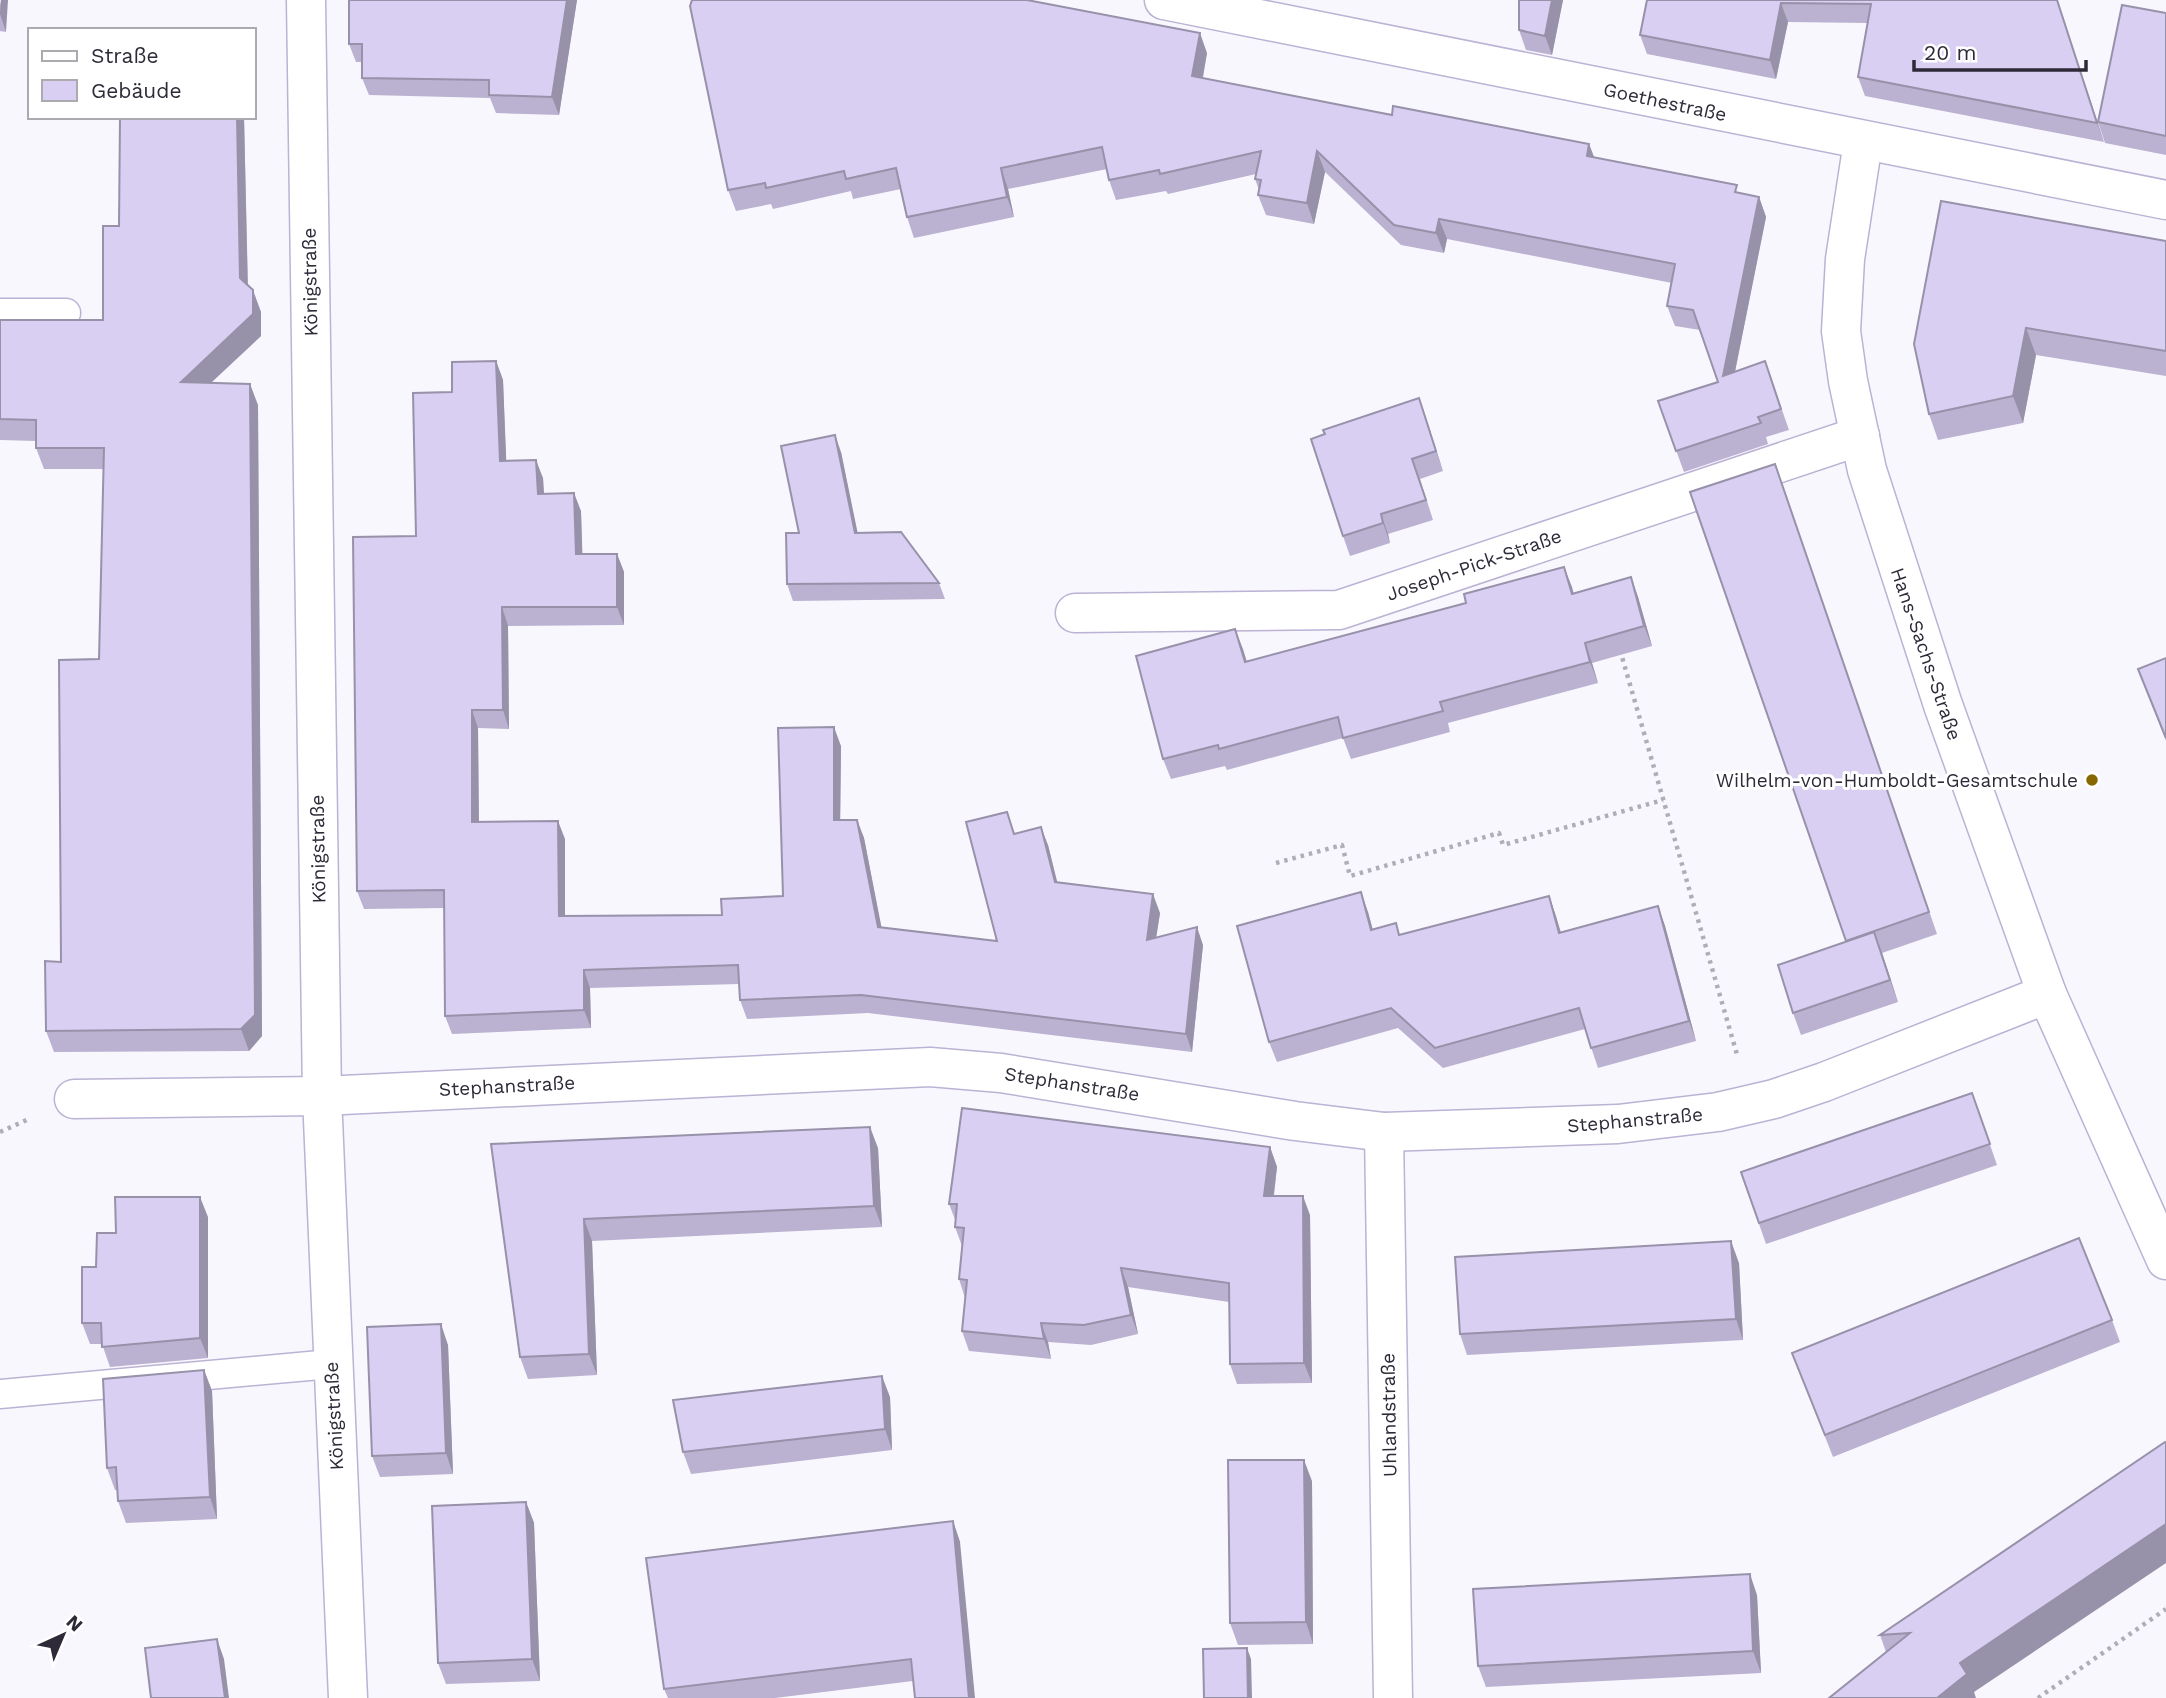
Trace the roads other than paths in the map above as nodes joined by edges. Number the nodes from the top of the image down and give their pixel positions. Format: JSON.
{"nodes":[{"id":1,"x":306,"y":0,"type":"edge"},
{"id":2,"x":1164,"y":0,"type":"edge"},
{"id":3,"x":1863,"y":142,"type":"junction"},
{"id":4,"x":2166,"y":200,"type":"edge"},
{"id":5,"x":0,"y":313,"type":"edge"},
{"id":6,"x":66,"y":313,"type":"dead end"},
{"id":7,"x":1860,"y":436,"type":"junction"},
{"id":8,"x":1075,"y":613,"type":"dead end"},
{"id":9,"x":2046,"y":994,"type":"junction"},
{"id":10,"x":322,"y":1096,"type":"junction"},
{"id":11,"x":74,"y":1099,"type":"dead end"},
{"id":12,"x":1384,"y":1132,"type":"junction"},
{"id":13,"x":2166,"y":1260,"type":"edge"},
{"id":14,"x":331,"y":1364,"type":"junction"},
{"id":15,"x":0,"y":1394,"type":"edge"},
{"id":16,"x":348,"y":1698,"type":"edge"},
{"id":17,"x":1393,"y":1698,"type":"edge"}],
"edges":[{"from":1,"to":10,"type":"street","name":"Königstraße"},
{"from":2,"to":3,"type":"street","name":"Goethestraße"},
{"from":3,"to":4,"type":"street","name":"Goethestraße"},
{"from":3,"to":7,"type":"street","name":"Hans-Sachs-Straße"},
{"from":5,"to":6,"type":"lane"},
{"from":7,"to":8,"type":"street","name":"Joseph-Pick-Straße"},
{"from":7,"to":9,"type":"street","name":"Hans-Sachs-Straße"},
{"from":9,"to":12,"type":"street","name":"Stephanstraße"},
{"from":9,"to":13,"type":"street","name":"Hans-Sachs-Straße"},
{"from":10,"to":11,"type":"street","name":"Stephanstraße"},
{"from":10,"to":12,"type":"street","name":"Stephanstraße"},
{"from":10,"to":14,"type":"street","name":"Königstraße"},
{"from":12,"to":17,"type":"street","name":"Uhlandstraße"},
{"from":14,"to":15,"type":"lane"},
{"from":14,"to":16,"type":"street","name":"Königstraße"}]}
